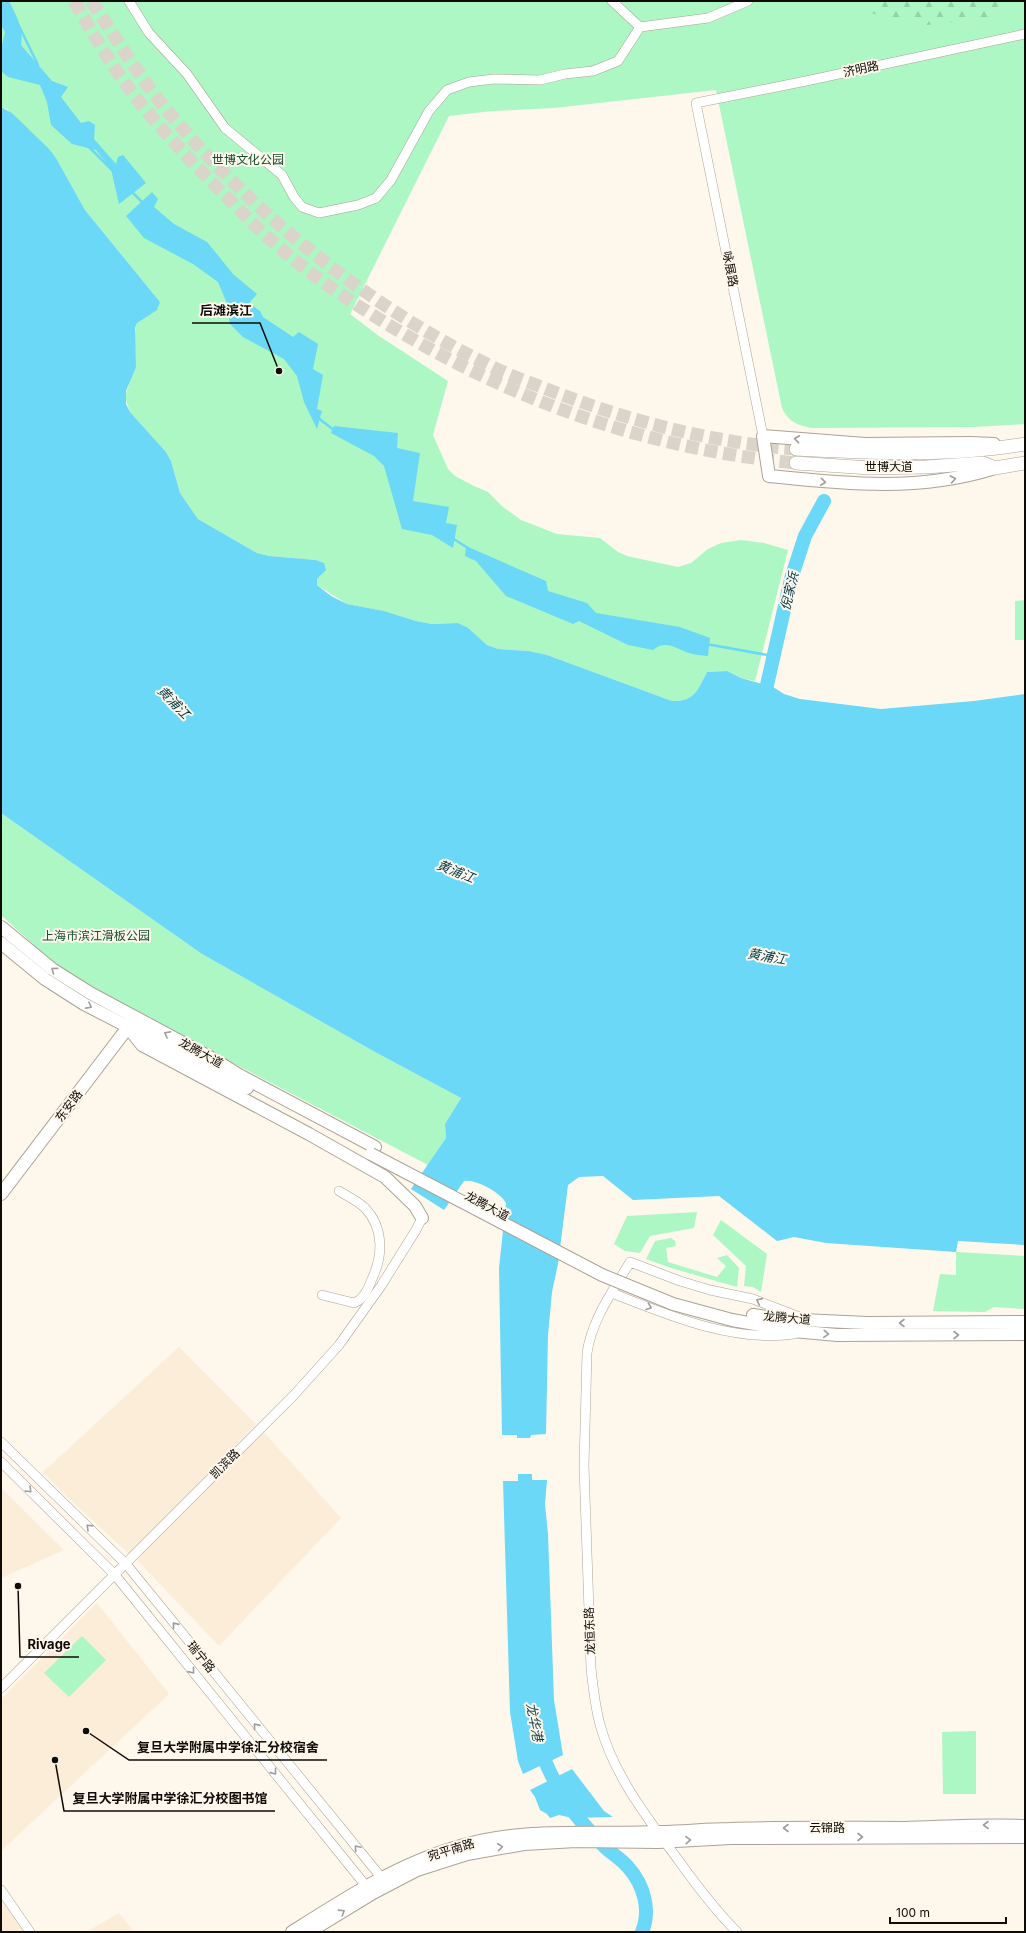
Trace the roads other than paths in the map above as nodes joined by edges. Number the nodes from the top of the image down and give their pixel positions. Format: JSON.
{"nodes":[{"id":1,"x":129,"y":1,"type":"edge"},
{"id":2,"x":612,"y":1,"type":"edge"},
{"id":3,"x":748,"y":1,"type":"edge"},
{"id":4,"x":640,"y":27,"type":"junction"},
{"id":5,"x":1025,"y":34,"type":"edge"},
{"id":6,"x":696,"y":103,"type":"joint"},
{"id":7,"x":763,"y":436,"type":"junction"},
{"id":8,"x":1021,"y":445,"type":"edge"},
{"id":9,"x":796,"y":449,"type":"tunnel mouth"},
{"id":10,"x":796,"y":463,"type":"tunnel mouth"},
{"id":11,"x":1025,"y":463,"type":"edge"},
{"id":12,"x":989,"y":465,"type":"junction"},
{"id":13,"x":1,"y":927,"type":"edge"},
{"id":14,"x":1,"y":943,"type":"edge"},
{"id":15,"x":135,"y":1017,"type":"junction"},
{"id":16,"x":128,"y":1028,"type":"junction"},
{"id":17,"x":261,"y":1091,"type":"junction"},
{"id":18,"x":339,"y":1190,"type":"dead end"},
{"id":19,"x":1,"y":1194,"type":"edge"},
{"id":20,"x":422,"y":1218,"type":"joint"},
{"id":21,"x":612,"y":1292,"type":"junction"},
{"id":22,"x":322,"y":1295,"type":"dead end"},
{"id":23,"x":1025,"y":1322,"type":"edge"},
{"id":24,"x":808,"y":1326,"type":"junction"},
{"id":25,"x":1025,"y":1334,"type":"edge"},
{"id":26,"x":1,"y":1442,"type":"edge"},
{"id":27,"x":1,"y":1462,"type":"edge"},
{"id":28,"x":126,"y":1564,"type":"junction"},
{"id":29,"x":115,"y":1575,"type":"junction"},
{"id":30,"x":1,"y":1688,"type":"edge"},
{"id":31,"x":1025,"y":1826,"type":"edge"},
{"id":32,"x":632,"y":1837,"type":"junction"},
{"id":33,"x":661,"y":1837,"type":"junction"},
{"id":34,"x":1025,"y":1837,"type":"edge"},
{"id":35,"x":385,"y":1882,"type":"junction"},
{"id":36,"x":1,"y":1890,"type":"edge"},
{"id":37,"x":369,"y":1890,"type":"junction"},
{"id":38,"x":30,"y":1932,"type":"edge"},
{"id":39,"x":292,"y":1932,"type":"edge"},
{"id":40,"x":309,"y":1932,"type":"edge"},
{"id":41,"x":736,"y":1932,"type":"edge"}],
"edges":[{"from":1,"to":4,"type":"street"},
{"from":2,"to":4,"type":"street"},
{"from":3,"to":4,"type":"street"},
{"from":5,"to":6,"type":"street","name":"济明路"},
{"from":6,"to":7,"type":"street","name":"咏展路"},
{"from":8,"to":7,"type":"main road","one_way":true},
{"from":7,"to":12,"type":"main road","one_way":true},
{"from":8,"to":9,"type":"main road","name":"世博大道"},
{"from":10,"to":12,"type":"main road","name":"世博大道"},
{"from":11,"to":12,"type":"main road","name":"世博大道"},
{"from":15,"to":13,"type":"main road","name":"龙腾大道","one_way":true},
{"from":14,"to":16,"type":"main road","name":"龙腾大道","one_way":true},
{"from":15,"to":16,"type":"main road","name":"东安路"},
{"from":17,"to":15,"type":"main road","name":"龙腾大道","one_way":true},
{"from":16,"to":17,"type":"main road","name":"龙腾大道"},
{"from":16,"to":19,"type":"main road","name":"东安路"},
{"from":16,"to":20,"type":"main road"},
{"from":17,"to":24,"type":"main road","name":"龙腾大道","bridge":true},
{"from":18,"to":22,"type":"street"},
{"from":20,"to":28,"type":"street","name":"凯滨路"},
{"from":21,"to":24,"type":"street","one_way":true},
{"from":24,"to":21,"type":"street","name":"龙恒东路","one_way":true},
{"from":21,"to":33,"type":"street","name":"龙恒东路"},
{"from":23,"to":24,"type":"main road","name":"龙腾大道","one_way":true},
{"from":24,"to":25,"type":"main road","name":"龙腾大道","one_way":true},
{"from":28,"to":26,"type":"street","name":"瑞宁路","one_way":true},
{"from":27,"to":29,"type":"street","name":"瑞宁路","one_way":true},
{"from":28,"to":29,"type":"street","name":"凯滨路"},
{"from":35,"to":28,"type":"street","name":"瑞宁路","one_way":true},
{"from":29,"to":30,"type":"street","name":"凯滨路"},
{"from":29,"to":37,"type":"street","name":"瑞宁路","one_way":true},
{"from":31,"to":33,"type":"main road","name":"云锦路","one_way":true},
{"from":32,"to":33,"type":"main road","name":"云锦路"},
{"from":35,"to":32,"type":"main road","name":"宛平南路","one_way":true},
{"from":32,"to":35,"type":"main road","name":"宛平南路"},
{"from":33,"to":34,"type":"main road","name":"云锦路","one_way":true},
{"from":33,"to":41,"type":"street","name":"龙恒东路"},
{"from":35,"to":37,"type":"main road","name":"宛平南路"},
{"from":36,"to":38,"type":"street"},
{"from":37,"to":39,"type":"main road","name":"宛平南路"},
{"from":40,"to":37,"type":"main road","name":"宛平南路","one_way":true}]}
